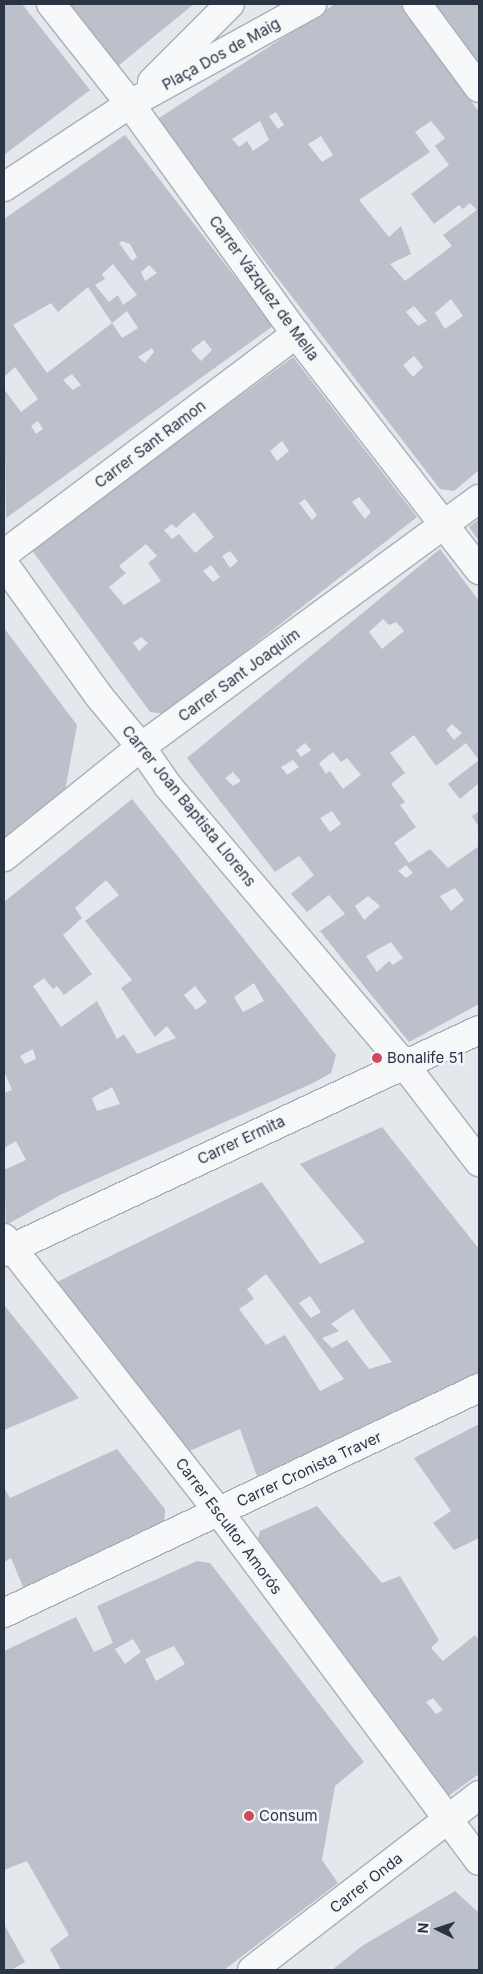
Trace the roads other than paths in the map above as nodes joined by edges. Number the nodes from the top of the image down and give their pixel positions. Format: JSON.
{"nodes":[{"id":1,"x":51,"y":4,"type":"edge"},
{"id":2,"x":230,"y":4,"type":"edge"},
{"id":3,"x":312,"y":4,"type":"edge"},
{"id":4,"x":418,"y":4,"type":"edge"},
{"id":5,"x":479,"y":88,"type":"edge"},
{"id":6,"x":130,"y":104,"type":"junction"},
{"id":7,"x":4,"y":187,"type":"edge"},
{"id":8,"x":296,"y":334,"type":"junction"},
{"id":9,"x":479,"y":499,"type":"edge"},
{"id":10,"x":446,"y":526,"type":"junction"},
{"id":11,"x":4,"y":554,"type":"edge"},
{"id":12,"x":4,"y":564,"type":"edge"},
{"id":13,"x":479,"y":570,"type":"edge"},
{"id":14,"x":141,"y":747,"type":"junction"},
{"id":15,"x":4,"y":857,"type":"edge"},
{"id":16,"x":479,"y":1030,"type":"edge"},
{"id":17,"x":403,"y":1063,"type":"junction"},
{"id":18,"x":479,"y":1162,"type":"edge"},
{"id":19,"x":6,"y":1246,"type":"edge"},
{"id":20,"x":479,"y":1388,"type":"edge"},
{"id":21,"x":219,"y":1512,"type":"junction"},
{"id":22,"x":4,"y":1613,"type":"edge"},
{"id":23,"x":479,"y":1795,"type":"edge"},
{"id":24,"x":448,"y":1820,"type":"junction"},
{"id":25,"x":479,"y":1861,"type":"edge"},
{"id":26,"x":252,"y":1970,"type":"edge"}],
"edges":[{"from":1,"to":6,"type":"street","name":"Carrer Vázquez de Mella"},
{"from":2,"to":6,"type":"street","name":"Plaça Dos de Maig"},
{"from":3,"to":6,"type":"street","name":"Plaça Dos de Maig"},
{"from":4,"to":5,"type":"street"},
{"from":6,"to":7,"type":"street","name":"Plaça Dos de Maig"},
{"from":6,"to":8,"type":"street","name":"Carrer Vázquez de Mella"},
{"from":8,"to":10,"type":"street","name":"Carrer Vázquez de Mella"},
{"from":8,"to":11,"type":"street","name":"Carrer Sant Ramon"},
{"from":9,"to":10,"type":"street","name":"Carrer Sant Joaquim"},
{"from":10,"to":13,"type":"street","name":"Carrer Vázquez de Mella"},
{"from":10,"to":14,"type":"street","name":"Carrer Sant Joaquim"},
{"from":12,"to":14,"type":"street","name":"Carrer Joan Baptista Llorens"},
{"from":14,"to":15,"type":"street","name":"Carrer Sant Joaquim"},
{"from":14,"to":17,"type":"street","name":"Carrer Joan Baptista Llorens"},
{"from":16,"to":17,"type":"street","name":"Carrer Ermita"},
{"from":17,"to":18,"type":"street","name":"Carrer Joan Baptista Llorens"},
{"from":17,"to":19,"type":"street","name":"Carrer Ermita"},
{"from":19,"to":21,"type":"street","name":"Carrer Escultor Amorós"},
{"from":20,"to":21,"type":"street","name":"Carrer Cronista Traver"},
{"from":21,"to":22,"type":"street","name":"Carrer Cronista Traver"},
{"from":21,"to":24,"type":"street","name":"Carrer Escultor Amorós"},
{"from":23,"to":24,"type":"street","name":"Carrer Onda"},
{"from":24,"to":25,"type":"street","name":"Carrer Escultor Amorós"},
{"from":24,"to":26,"type":"street","name":"Carrer Onda"}]}
